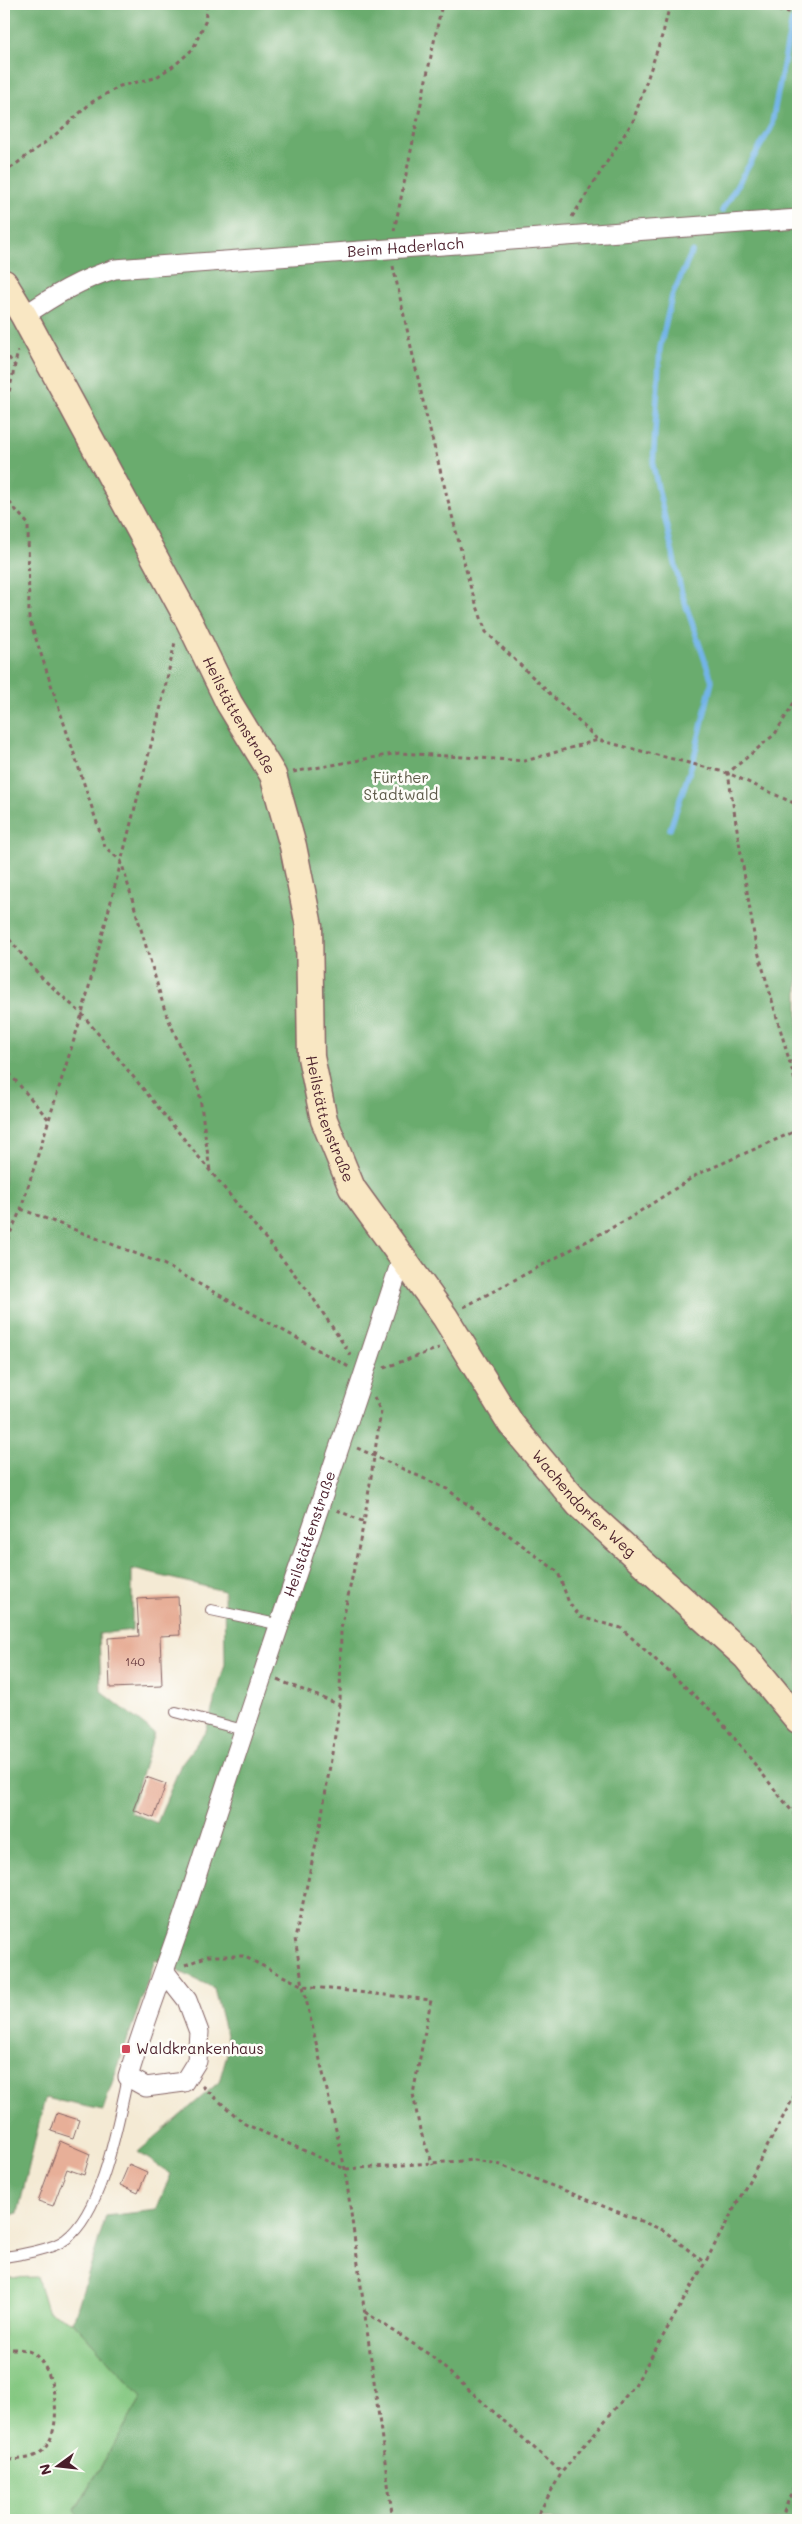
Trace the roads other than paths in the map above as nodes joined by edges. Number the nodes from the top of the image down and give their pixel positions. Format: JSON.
{"nodes":[{"id":1,"x":798,"y":219,"type":"edge"},
{"id":2,"x":4,"y":284,"type":"edge"},
{"id":3,"x":24,"y":316,"type":"junction"},
{"id":4,"x":402,"y":1258,"type":"junction"},
{"id":5,"x":211,"y":1610,"type":"dead end"},
{"id":6,"x":281,"y":1625,"type":"junction"},
{"id":7,"x":176,"y":1712,"type":"dead end"},
{"id":8,"x":798,"y":1720,"type":"edge"},
{"id":9,"x":244,"y":1730,"type":"junction"},
{"id":10,"x":165,"y":1972,"type":"junction"},
{"id":11,"x":128,"y":2077,"type":"junction"},
{"id":12,"x":4,"y":2257,"type":"edge"}],
"edges":[{"from":1,"to":3,"type":"street","name":"Beim Haderlach"},
{"from":2,"to":3,"type":"street","name":"Heilstättenstraße"},
{"from":3,"to":4,"type":"street","name":"Heilstättenstraße"},
{"from":4,"to":6,"type":"street","name":"Heilstättenstraße"},
{"from":4,"to":8,"type":"street","name":"Wachendorfer Weg"},
{"from":5,"to":6,"type":"lane"},
{"from":6,"to":9,"type":"street","name":"Heilstättenstraße"},
{"from":7,"to":9,"type":"lane"},
{"from":9,"to":10,"type":"street","name":"Heilstättenstraße"},
{"from":10,"to":11,"type":"street","name":"Heilstättenstraße"},
{"from":10,"to":11,"type":"street"},
{"from":11,"to":12,"type":"lane"}]}
